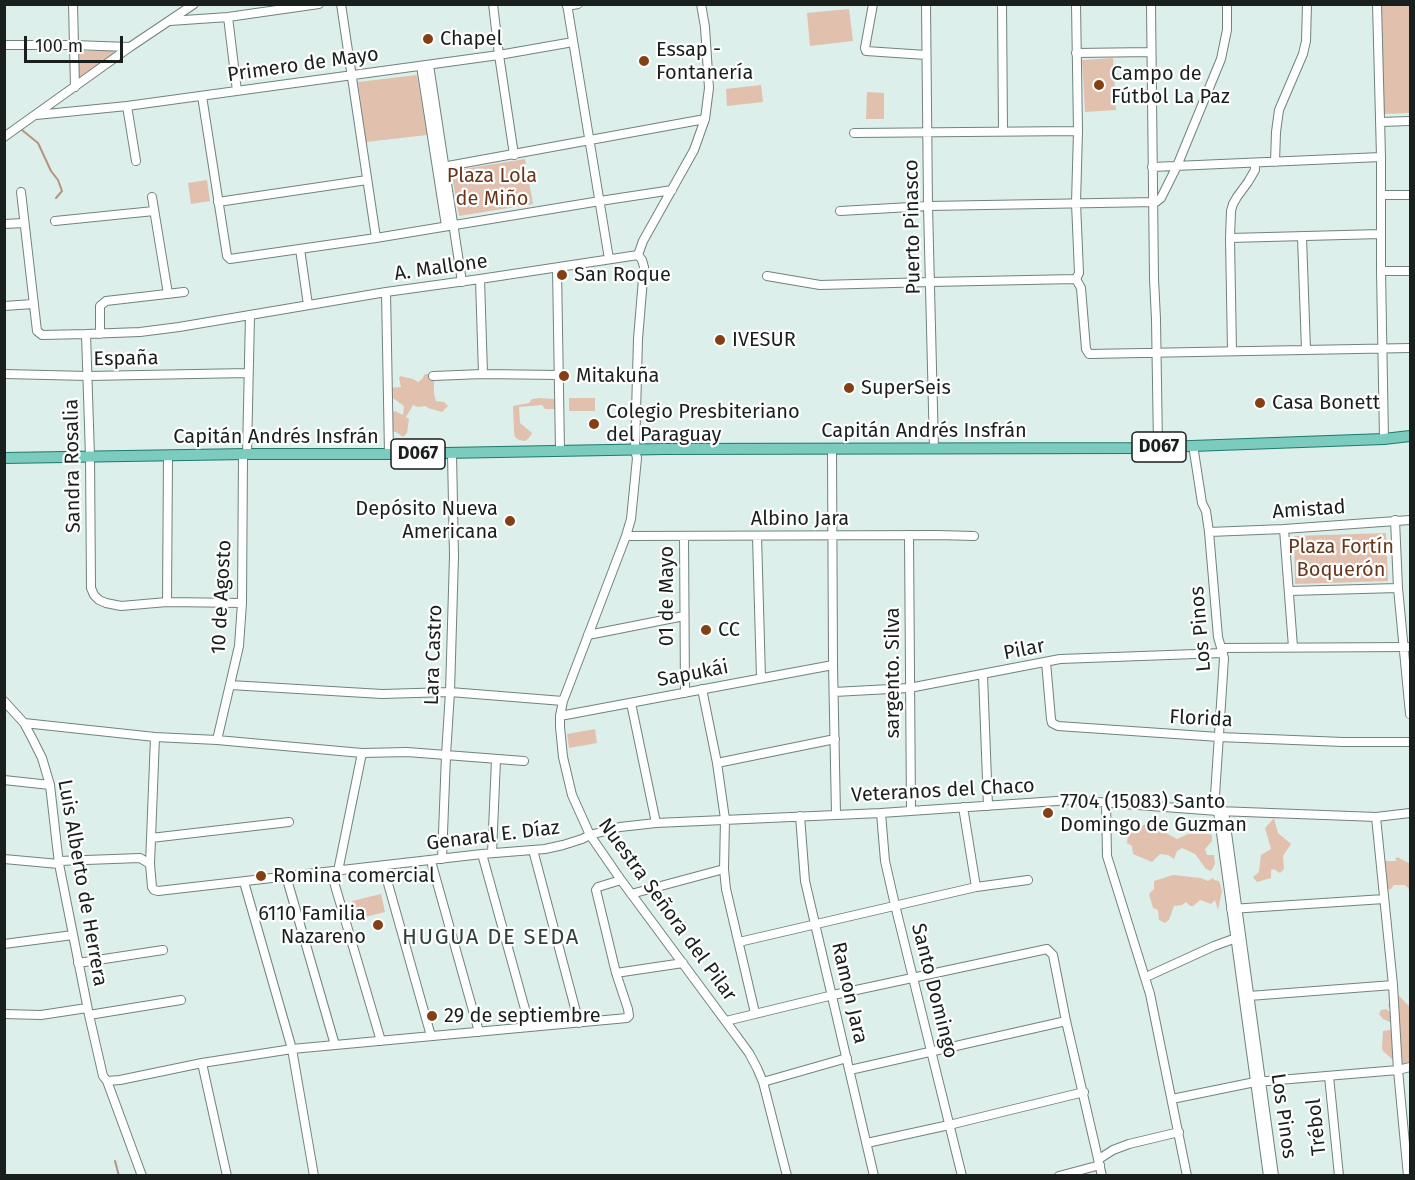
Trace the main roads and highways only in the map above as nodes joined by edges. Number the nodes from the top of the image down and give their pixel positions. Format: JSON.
{"nodes":[{"id":1,"x":1410,"y":436,"type":"edge"},
{"id":2,"x":4,"y":458,"type":"edge"}],
"edges":[{"from":1,"to":2,"type":"main road","name":"Capitán Andrés Insfrán","number":"D067"}]}
